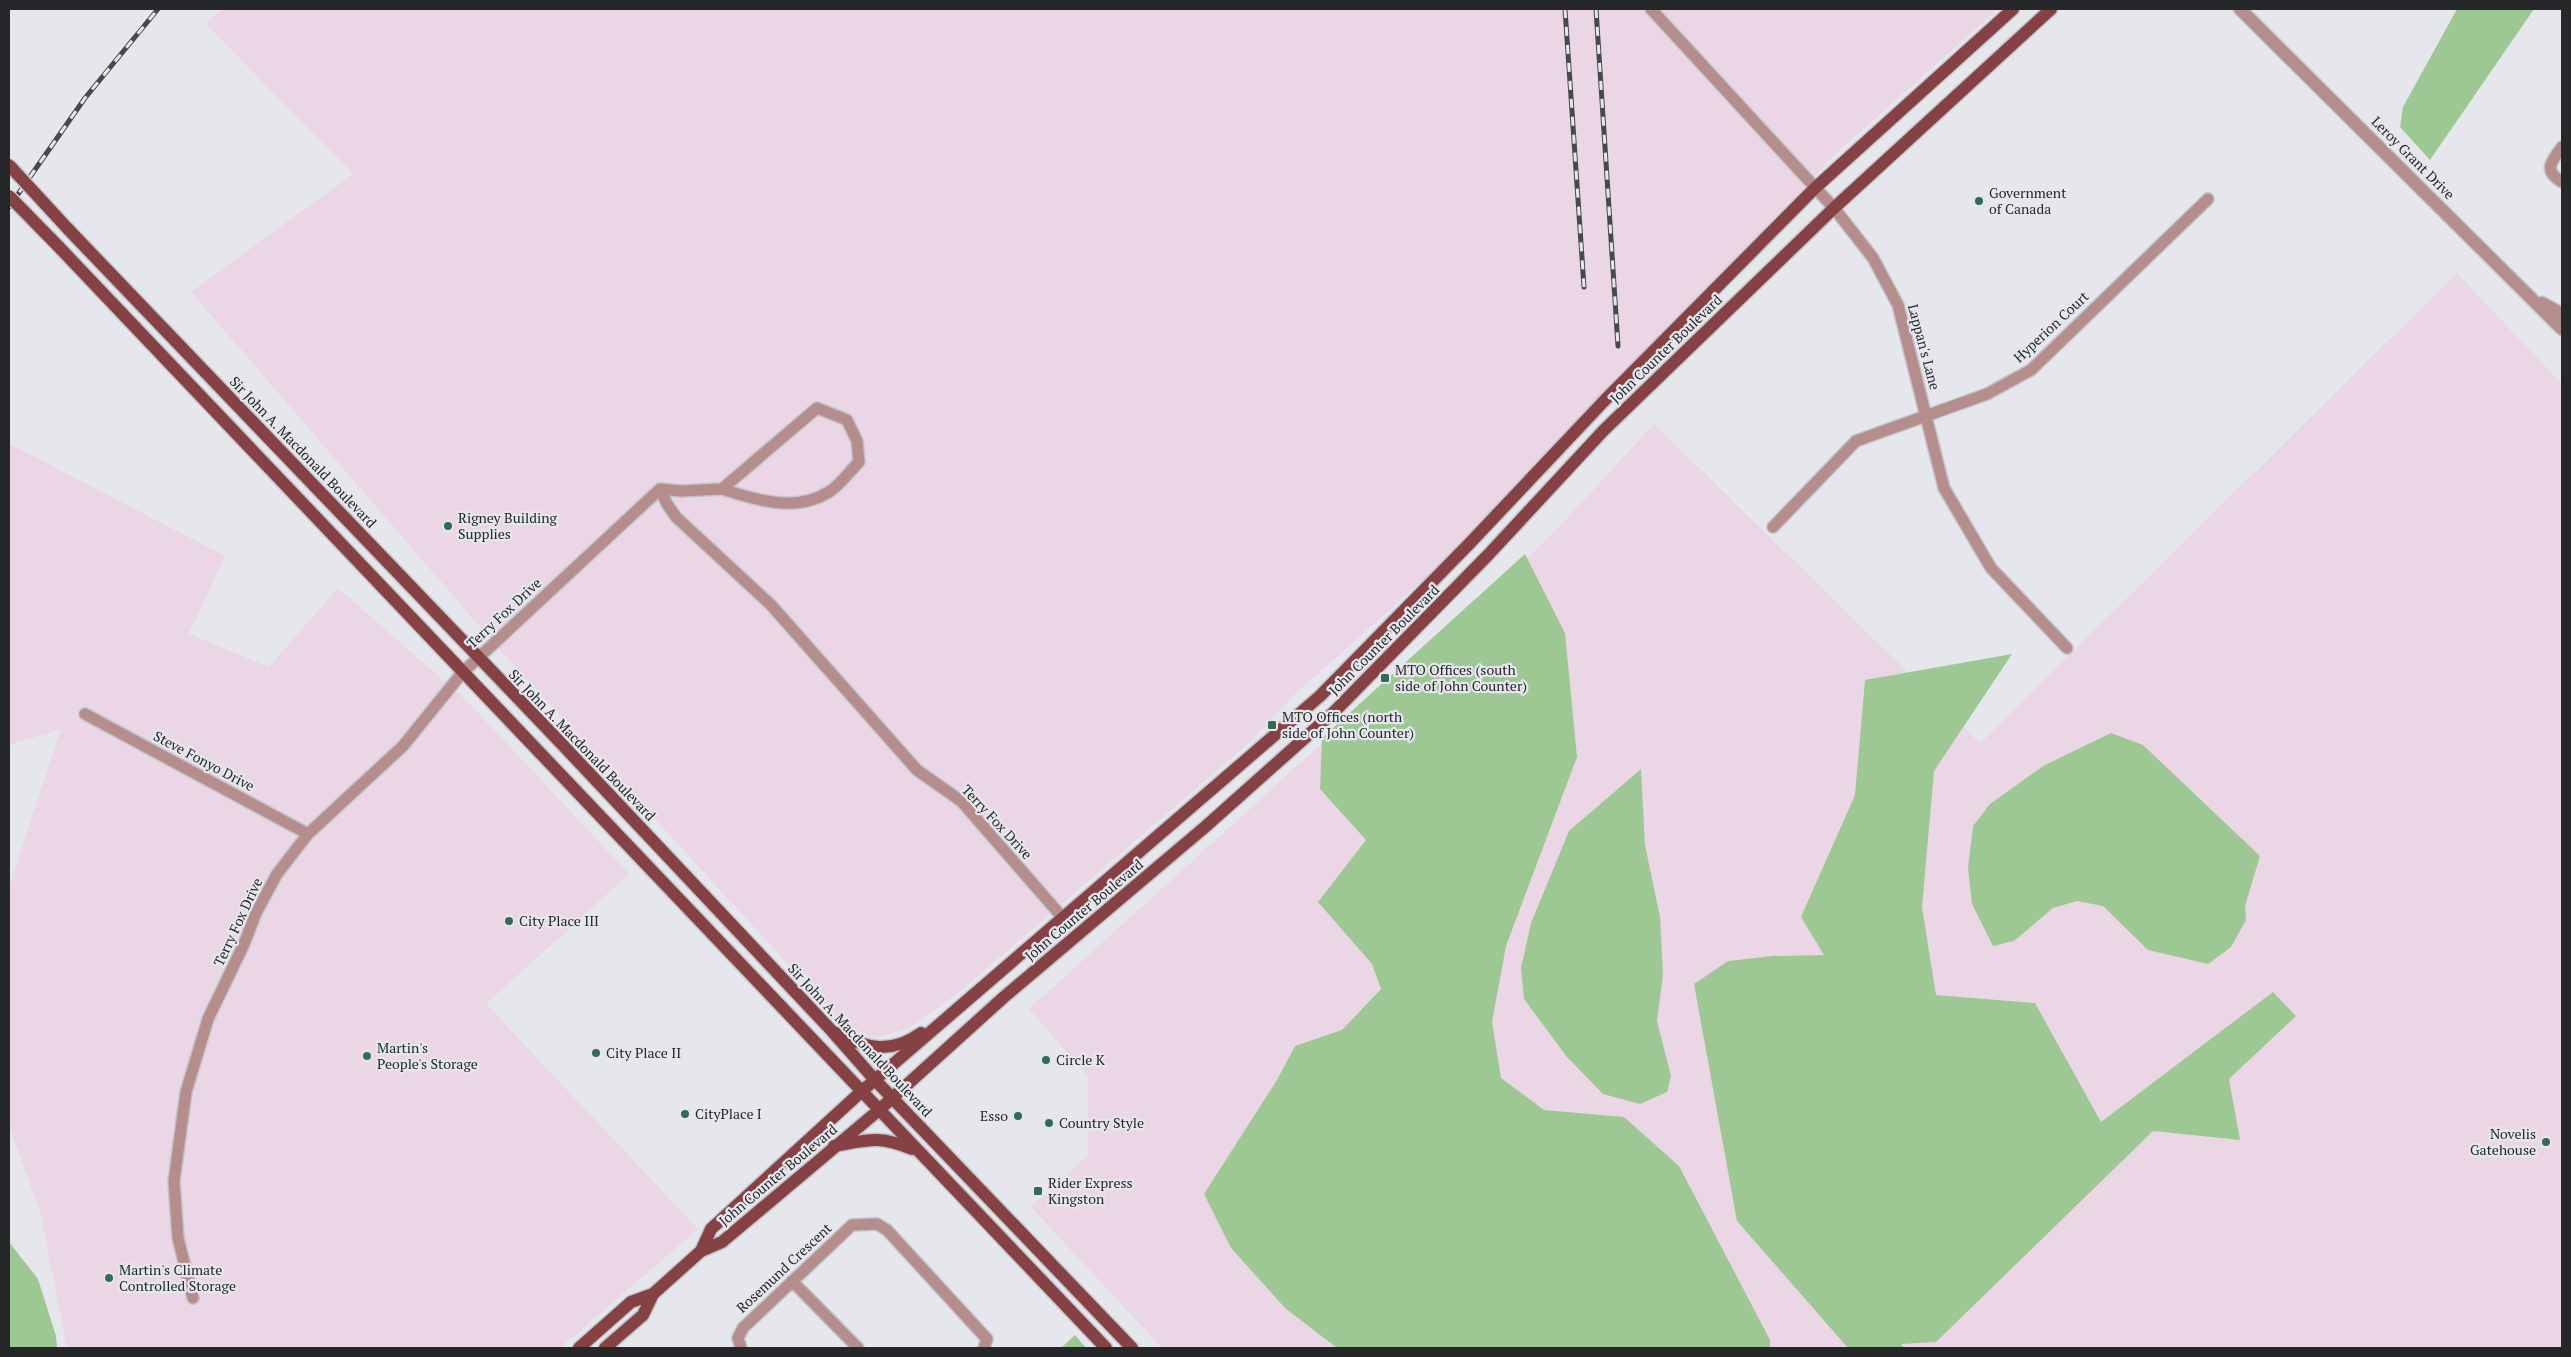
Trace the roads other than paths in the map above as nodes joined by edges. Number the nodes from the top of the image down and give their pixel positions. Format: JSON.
{"nodes":[{"id":1,"x":1650,"y":9,"type":"edge"},
{"id":2,"x":2013,"y":9,"type":"edge"},
{"id":3,"x":2051,"y":9,"type":"edge"},
{"id":4,"x":2240,"y":9,"type":"edge"},
{"id":5,"x":2562,"y":147,"type":"edge"},
{"id":6,"x":9,"y":165,"type":"edge"},
{"id":7,"x":2562,"y":182,"type":"edge"},
{"id":8,"x":1815,"y":188,"type":"junction"},
{"id":9,"x":9,"y":196,"type":"edge"},
{"id":10,"x":2208,"y":199,"type":"dead end"},
{"id":11,"x":1834,"y":208,"type":"junction"},
{"id":12,"x":2527,"y":294,"type":"junction"},
{"id":13,"x":2562,"y":314,"type":"edge"},
{"id":14,"x":2562,"y":329,"type":"edge"},
{"id":15,"x":1926,"y":415,"type":"junction"},
{"id":16,"x":660,"y":489,"type":"junction"},
{"id":17,"x":722,"y":489,"type":"junction"},
{"id":18,"x":1773,"y":527,"type":"dead end"},
{"id":19,"x":2067,"y":648,"type":"dead end"},
{"id":20,"x":478,"y":657,"type":"junction"},
{"id":21,"x":462,"y":672,"type":"junction"},
{"id":22,"x":86,"y":714,"type":"dead end"},
{"id":23,"x":308,"y":834,"type":"junction"},
{"id":24,"x":1063,"y":918,"type":"junction"},
{"id":25,"x":961,"y":1008,"type":"junction"},
{"id":26,"x":830,"y":1030,"type":"junction"},
{"id":27,"x":874,"y":1080,"type":"junction"},
{"id":28,"x":862,"y":1091,"type":"junction"},
{"id":29,"x":892,"y":1098,"type":"junction"},
{"id":30,"x":879,"y":1110,"type":"junction"},
{"id":31,"x":833,"y":1146,"type":"junction"},
{"id":32,"x":918,"y":1152,"type":"junction"},
{"id":33,"x":701,"y":1251,"type":"junction"},
{"id":34,"x":792,"y":1281,"type":"junction"},
{"id":35,"x":653,"y":1294,"type":"junction"},
{"id":36,"x":193,"y":1298,"type":"dead end"},
{"id":37,"x":579,"y":1348,"type":"edge"},
{"id":38,"x":605,"y":1348,"type":"edge"},
{"id":39,"x":741,"y":1348,"type":"edge"},
{"id":40,"x":858,"y":1348,"type":"edge"},
{"id":41,"x":984,"y":1348,"type":"edge"},
{"id":42,"x":1106,"y":1348,"type":"edge"},
{"id":43,"x":1132,"y":1348,"type":"edge"}],
"edges":[{"from":1,"to":8,"type":"street","name":"Lappan's Lane"},
{"from":2,"to":8,"type":"main road","name":"John Counter Boulevard"},
{"from":3,"to":11,"type":"main road","name":"John Counter Boulevard"},
{"from":4,"to":12,"type":"street","name":"Leroy Grant Drive"},
{"from":5,"to":7,"type":"street"},
{"from":6,"to":20,"type":"main road","name":"Sir John A. Macdonald Boulevard","bridge":true},
{"from":8,"to":11,"type":"street","name":"Lappan's Lane"},
{"from":8,"to":24,"type":"main road","name":"John Counter Boulevard"},
{"from":9,"to":21,"type":"main road","bridge":true},
{"from":10,"to":15,"type":"street","name":"Hyperion Court"},
{"from":11,"to":15,"type":"street","name":"Lappan's Lane"},
{"from":11,"to":29,"type":"main road","name":"John Counter Boulevard"},
{"from":12,"to":13,"type":"street"},
{"from":12,"to":14,"type":"street","name":"Leroy Grant Drive"},
{"from":15,"to":18,"type":"street","name":"Hyperion Court"},
{"from":15,"to":19,"type":"street","name":"Lappan's Lane"},
{"from":16,"to":17,"type":"street"},
{"from":16,"to":20,"type":"street","name":"Terry Fox Drive"},
{"from":16,"to":24,"type":"street","name":"Terry Fox Drive"},
{"from":17,"to":17,"type":"street"},
{"from":20,"to":21,"type":"street","name":"Terry Fox Drive"},
{"from":20,"to":26,"type":"main road","name":"Sir John A. Macdonald Boulevard"},
{"from":21,"to":23,"type":"street","name":"Terry Fox Drive"},
{"from":21,"to":28,"type":"main road"},
{"from":22,"to":23,"type":"street","name":"Steve Fonyo Drive"},
{"from":23,"to":36,"type":"street","name":"Terry Fox Drive"},
{"from":24,"to":25,"type":"main road","name":"John Counter Boulevard"},
{"from":25,"to":26,"type":"main road"},
{"from":25,"to":27,"type":"main road","name":"John Counter Boulevard"},
{"from":26,"to":27,"type":"main road","name":"Sir John A. Macdonald Boulevard"},
{"from":27,"to":28,"type":"main road","name":"John Counter Boulevard"},
{"from":27,"to":29,"type":"main road","name":"Sir John A. Macdonald Boulevard"},
{"from":28,"to":30,"type":"main road"},
{"from":28,"to":33,"type":"main road","name":"John Counter Boulevard"},
{"from":29,"to":30,"type":"main road","name":"John Counter Boulevard"},
{"from":29,"to":43,"type":"main road","name":"Sir John A. Macdonald Boulevard"},
{"from":30,"to":31,"type":"main road","name":"John Counter Boulevard"},
{"from":30,"to":32,"type":"main road"},
{"from":31,"to":32,"type":"main road"},
{"from":31,"to":33,"type":"main road","name":"John Counter Boulevard"},
{"from":32,"to":42,"type":"main road"},
{"from":33,"to":35,"type":"main road","name":"John Counter Boulevard"},
{"from":34,"to":39,"type":"street","name":"Rosemund Crescent"},
{"from":34,"to":40,"type":"street"},
{"from":34,"to":41,"type":"street","name":"Rosemund Crescent"},
{"from":35,"to":37,"type":"main road","name":"John Counter Boulevard"},
{"from":35,"to":38,"type":"main road","name":"John Counter Boulevard"}]}
